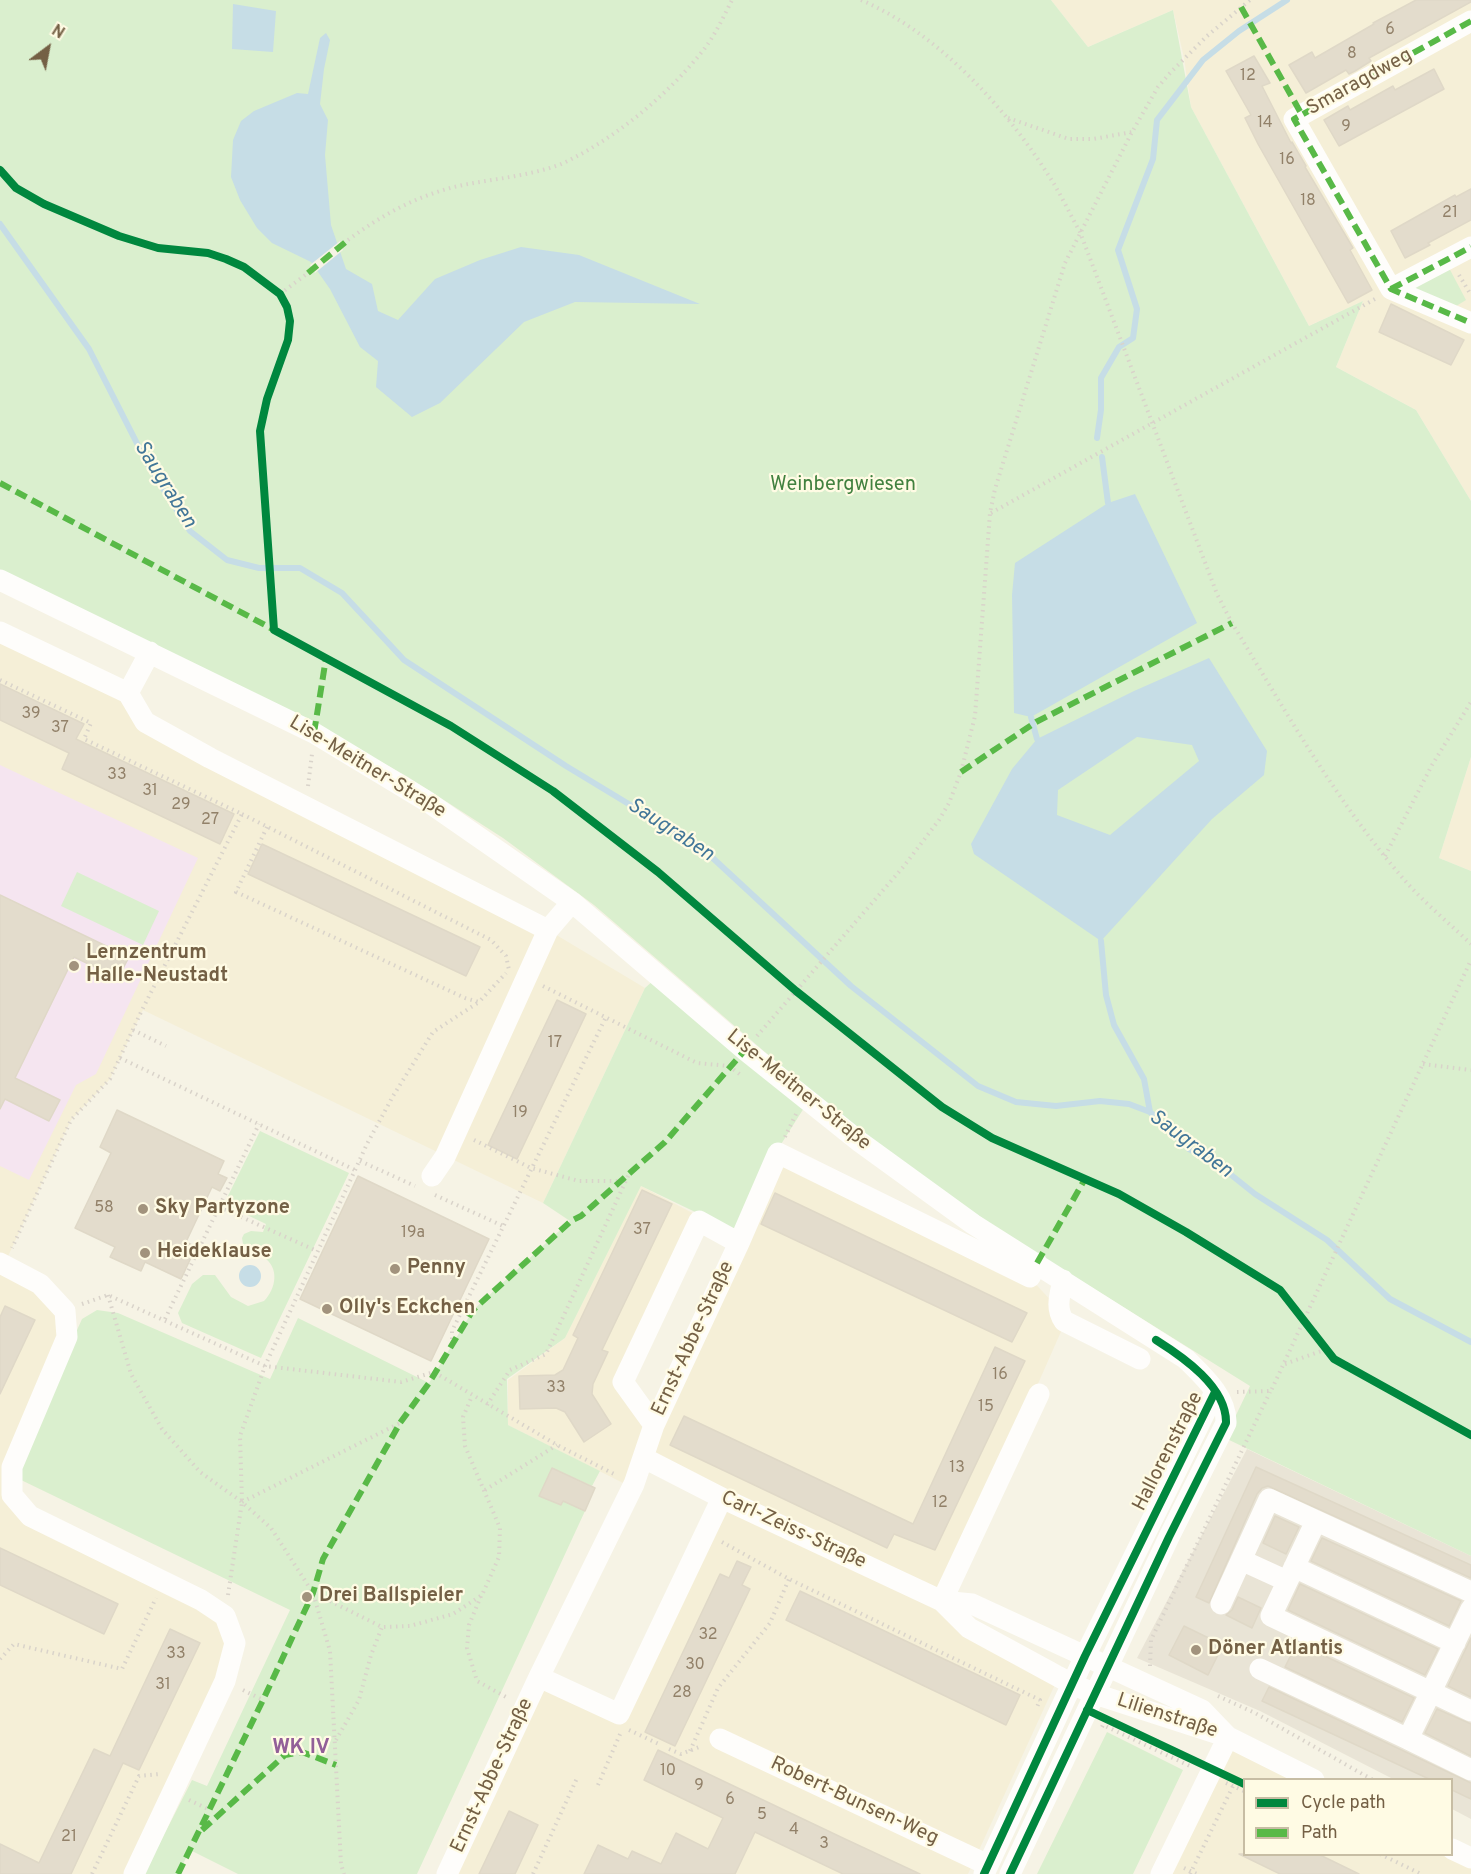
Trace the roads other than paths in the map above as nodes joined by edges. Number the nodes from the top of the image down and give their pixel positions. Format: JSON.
{"nodes":[{"id":1,"x":1471,"y":21,"type":"edge"},
{"id":2,"x":1471,"y":247,"type":"edge"},
{"id":3,"x":1391,"y":289,"type":"junction"},
{"id":4,"x":1471,"y":323,"type":"edge"},
{"id":5,"x":0,"y":580,"type":"edge"},
{"id":6,"x":0,"y":632,"type":"edge"},
{"id":7,"x":150,"y":652,"type":"junction"},
{"id":8,"x":128,"y":693,"type":"junction"},
{"id":9,"x":572,"y":902,"type":"junction"},
{"id":10,"x":548,"y":930,"type":"junction"},
{"id":11,"x":432,"y":1176,"type":"dead end"},
{"id":12,"x":740,"y":1243,"type":"junction"},
{"id":13,"x":1037,"y":1263,"type":"junction"},
{"id":14,"x":2,"y":1264,"type":"edge"},
{"id":15,"x":1063,"y":1280,"type":"junction"},
{"id":16,"x":1140,"y":1359,"type":"dead end"},
{"id":17,"x":1215,"y":1392,"type":"junction"},
{"id":18,"x":1039,"y":1394,"type":"dead end"},
{"id":19,"x":654,"y":1425,"type":"junction"},
{"id":20,"x":644,"y":1458,"type":"junction"},
{"id":21,"x":722,"y":1498,"type":"junction"},
{"id":22,"x":1316,"y":1521,"type":"junction"},
{"id":23,"x":1241,"y":1560,"type":"junction"},
{"id":24,"x":1291,"y":1574,"type":"junction"},
{"id":25,"x":1471,"y":1592,"type":"edge"},
{"id":26,"x":942,"y":1601,"type":"junction"},
{"id":27,"x":1221,"y":1604,"type":"dead end"},
{"id":28,"x":1471,"y":1609,"type":"edge"},
{"id":29,"x":1455,"y":1643,"type":"junction"},
{"id":30,"x":1085,"y":1656,"type":"junction"},
{"id":31,"x":1108,"y":1666,"type":"junction"},
{"id":32,"x":1260,"y":1669,"type":"dead end"},
{"id":33,"x":539,"y":1677,"type":"junction"},
{"id":34,"x":1072,"y":1684,"type":"junction"},
{"id":35,"x":1431,"y":1692,"type":"junction"},
{"id":36,"x":1087,"y":1711,"type":"junction"},
{"id":37,"x":1471,"y":1711,"type":"edge"},
{"id":38,"x":1228,"y":1737,"type":"junction"},
{"id":39,"x":720,"y":1739,"type":"road end"},
{"id":40,"x":1408,"y":1739,"type":"junction"},
{"id":41,"x":1471,"y":1770,"type":"edge"},
{"id":42,"x":1312,"y":1778,"type":"edge"},
{"id":43,"x":1453,"y":1849,"type":"edge"},
{"id":44,"x":1471,"y":1858,"type":"edge"},
{"id":45,"x":986,"y":1869,"type":"edge"},
{"id":46,"x":134,"y":1874,"type":"edge"},
{"id":47,"x":447,"y":1874,"type":"edge"},
{"id":48,"x":1010,"y":1874,"type":"edge"},
{"id":49,"x":1161,"y":1874,"type":"edge"}],
"edges":[{"from":1,"to":3,"type":"street","name":"Smaragdweg"},
{"from":2,"to":3,"type":"street"},
{"from":3,"to":4,"type":"street"},
{"from":5,"to":7,"type":"street","name":"Lise-Meitner-Straße"},
{"from":6,"to":8,"type":"street"},
{"from":7,"to":8,"type":"street"},
{"from":7,"to":9,"type":"street","name":"Lise-Meitner-Straße"},
{"from":8,"to":10,"type":"street"},
{"from":9,"to":10,"type":"street"},
{"from":9,"to":13,"type":"street","name":"Lise-Meitner-Straße"},
{"from":10,"to":11,"type":"street"},
{"from":12,"to":13,"type":"street"},
{"from":12,"to":19,"type":"street","name":"Ernst-Abbe-Straße"},
{"from":12,"to":19,"type":"street","name":"Ernst-Abbe-Straße"},
{"from":13,"to":15,"type":"street","name":"Lise-Meitner-Straße"},
{"from":14,"to":46,"type":"street"},
{"from":15,"to":16,"type":"street"},
{"from":15,"to":17,"type":"street","name":"Lise-Meitner-Straße"},
{"from":17,"to":30,"type":"street","name":"Hallorenstraße"},
{"from":17,"to":31,"type":"street","name":"Hallorenstraße"},
{"from":18,"to":26,"type":"street"},
{"from":19,"to":20,"type":"street","name":"Ernst-Abbe-Straße"},
{"from":20,"to":21,"type":"street","name":"Carl-Zeiss-Straße"},
{"from":20,"to":33,"type":"street","name":"Ernst-Abbe-Straße"},
{"from":21,"to":26,"type":"street","name":"Carl-Zeiss-Straße"},
{"from":21,"to":33,"type":"street","name":"Ernst-Abbe-Straße"},
{"from":22,"to":23,"type":"street"},
{"from":22,"to":24,"type":"street"},
{"from":22,"to":25,"type":"street"},
{"from":23,"to":24,"type":"street"},
{"from":23,"to":27,"type":"street"},
{"from":24,"to":29,"type":"street"},
{"from":24,"to":35,"type":"street"},
{"from":26,"to":30,"type":"street","name":"Carl-Zeiss-Straße"},
{"from":26,"to":34,"type":"street","name":"Carl-Zeiss-Straße"},
{"from":28,"to":29,"type":"street"},
{"from":29,"to":35,"type":"street"},
{"from":30,"to":31,"type":"street"},
{"from":30,"to":34,"type":"street","name":"Hallorenstraße"},
{"from":31,"to":36,"type":"street","name":"Hallorenstraße"},
{"from":31,"to":38,"type":"street","name":"Lilienstraße"},
{"from":32,"to":40,"type":"street"},
{"from":33,"to":47,"type":"street","name":"Ernst-Abbe-Straße"},
{"from":34,"to":36,"type":"street","name":"Lilienstraße"},
{"from":34,"to":45,"type":"street","name":"Hallorenstraße"},
{"from":35,"to":37,"type":"street"},
{"from":35,"to":40,"type":"street"},
{"from":36,"to":38,"type":"street","name":"Lilienstraße"},
{"from":36,"to":48,"type":"street","name":"Hallorenstraße"},
{"from":38,"to":42,"type":"street","name":"Lilienstraße"},
{"from":38,"to":49,"type":"street"},
{"from":39,"to":45,"type":"street","name":"Robert-Bunsen-Weg"},
{"from":40,"to":41,"type":"street"},
{"from":43,"to":44,"type":"street"}]}
